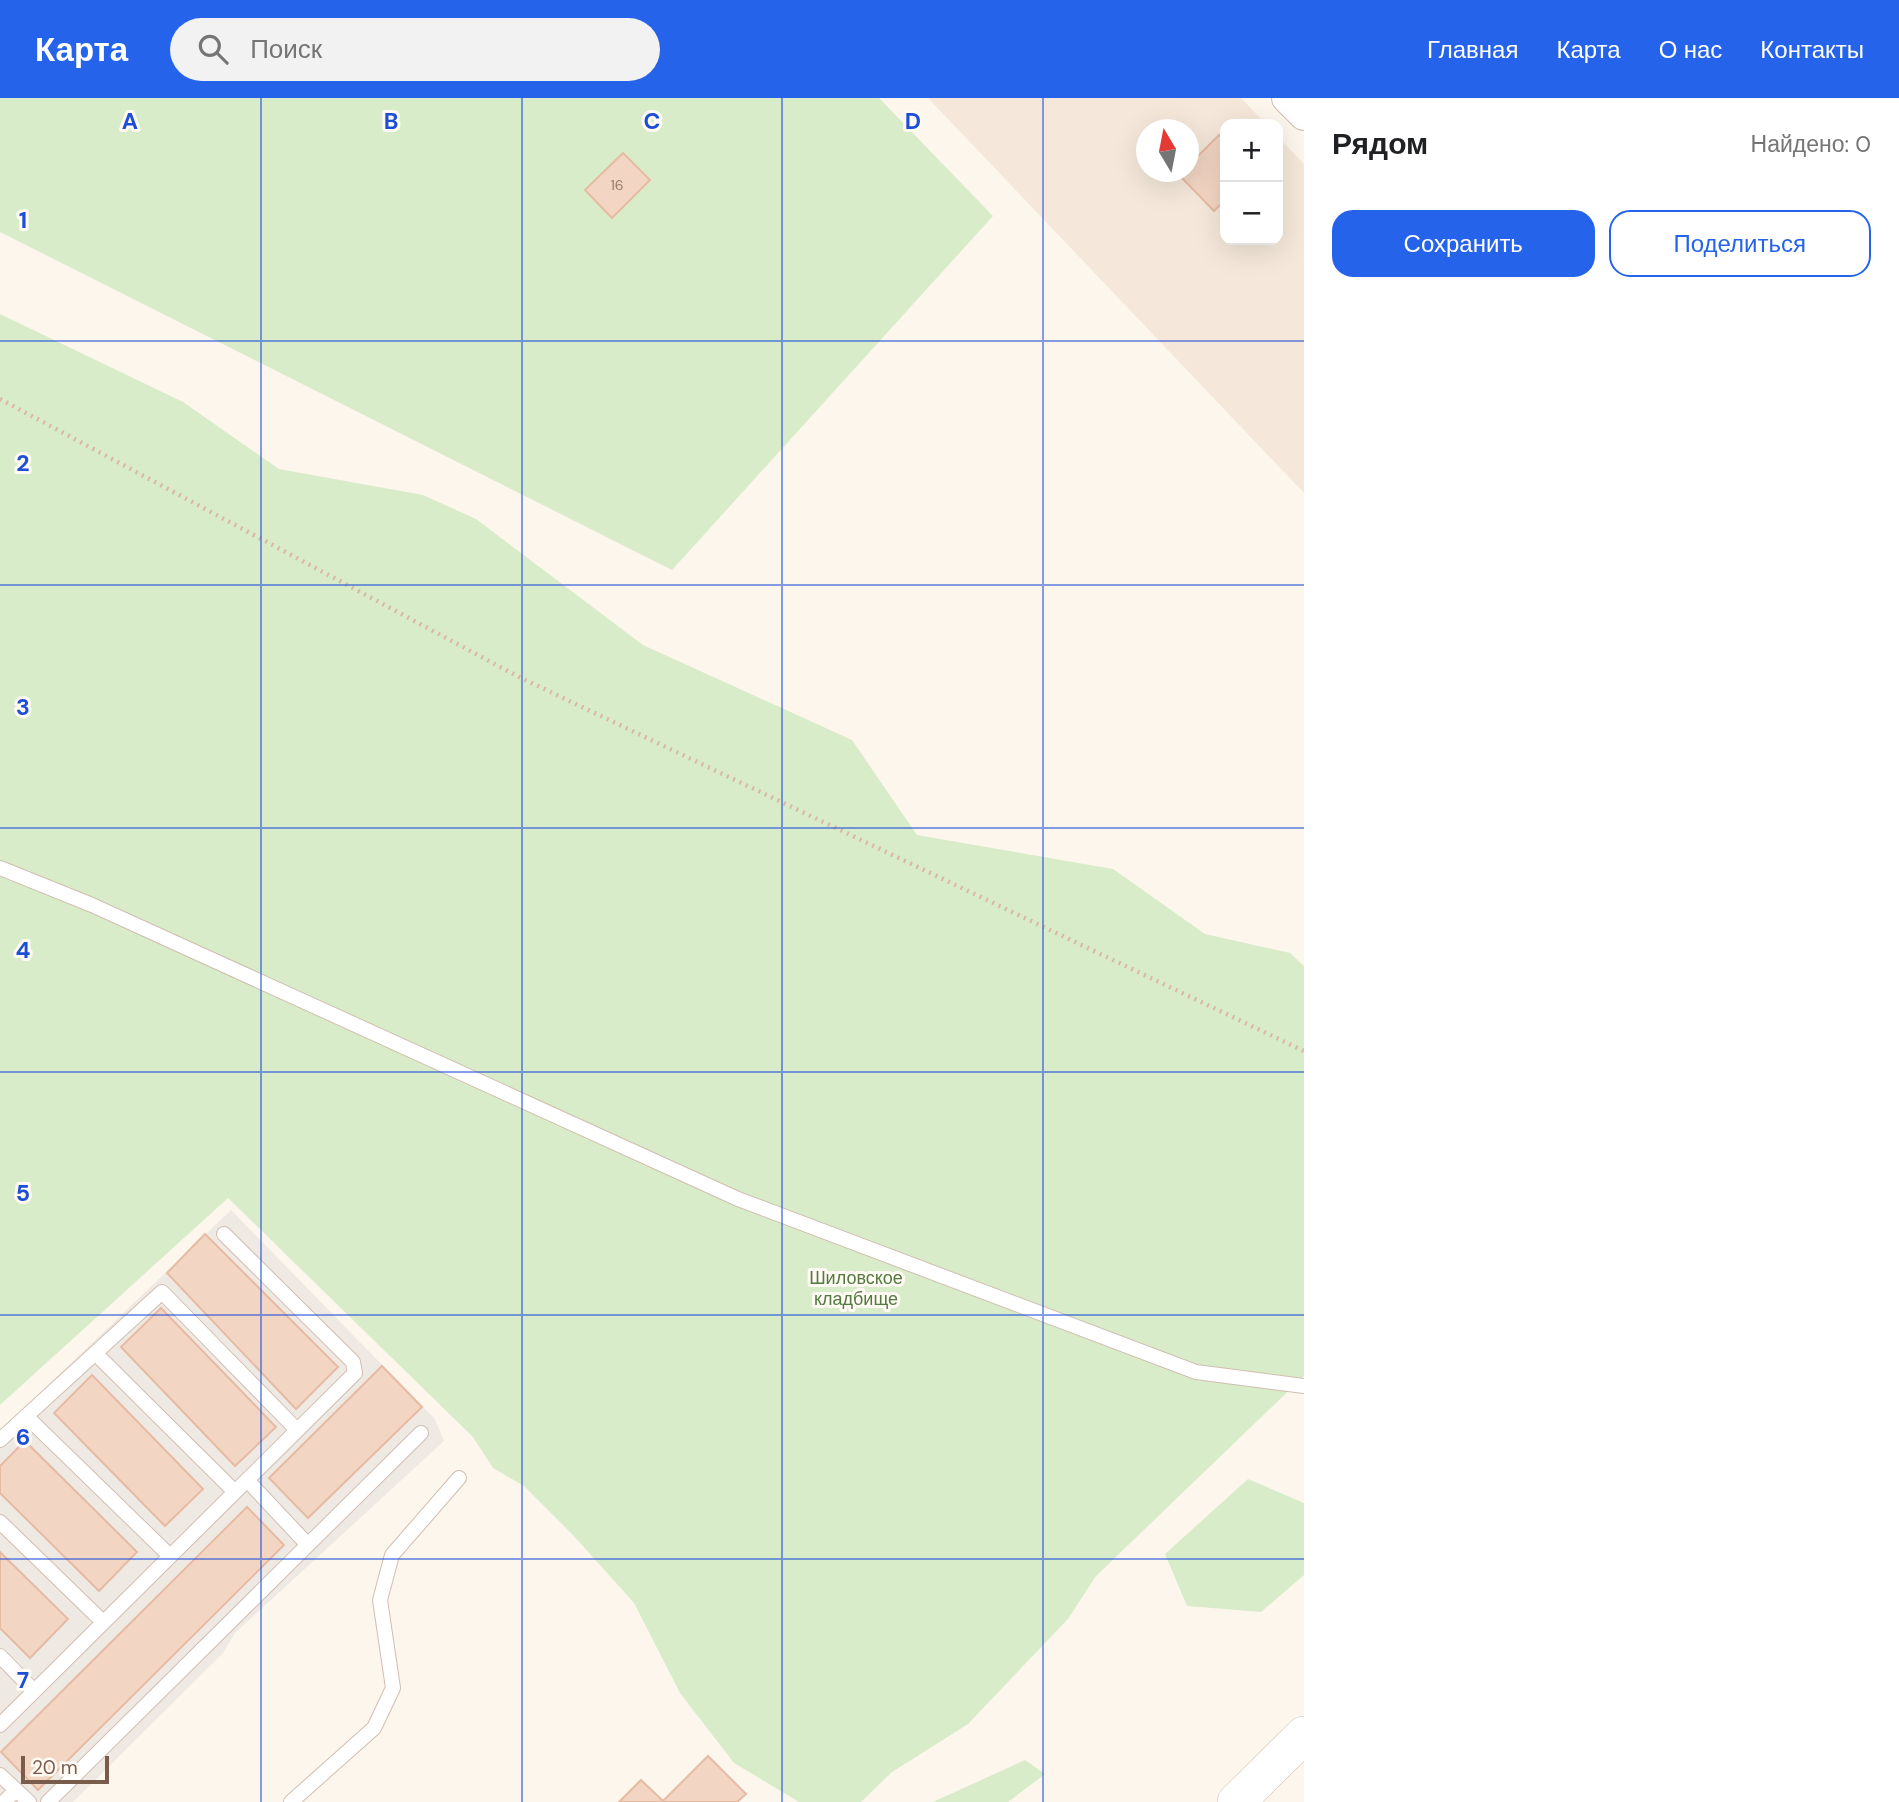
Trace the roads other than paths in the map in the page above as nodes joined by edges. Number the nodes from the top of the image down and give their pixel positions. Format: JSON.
{"nodes":[{"id":1,"x":1287,"y":98,"type":"edge"},
{"id":2,"x":1304,"y":115,"type":"edge"},
{"id":3,"x":0,"y":868,"type":"edge"},
{"id":4,"x":224,"y":1234,"type":"dead end"},
{"id":5,"x":95,"y":1353,"type":"junction"},
{"id":6,"x":1304,"y":1386,"type":"edge"},
{"id":7,"x":26,"y":1416,"type":"junction"},
{"id":8,"x":297,"y":1430,"type":"junction"},
{"id":9,"x":421,"y":1433,"type":"dead end"},
{"id":10,"x":0,"y":1440,"type":"edge"},
{"id":11,"x":459,"y":1478,"type":"dead end"},
{"id":12,"x":247,"y":1480,"type":"junction"},
{"id":13,"x":235,"y":1492,"type":"junction"},
{"id":14,"x":0,"y":1522,"type":"edge"},
{"id":15,"x":308,"y":1545,"type":"junction"},
{"id":16,"x":170,"y":1556,"type":"junction"},
{"id":17,"x":103,"y":1622,"type":"junction"},
{"id":18,"x":0,"y":1656,"type":"edge"},
{"id":19,"x":34,"y":1691,"type":"junction"},
{"id":20,"x":0,"y":1725,"type":"edge"},
{"id":21,"x":1304,"y":1735,"type":"edge"},
{"id":22,"x":0,"y":1775,"type":"edge"},
{"id":23,"x":9,"y":1797,"type":"edge"},
{"id":24,"x":29,"y":1802,"type":"edge"},
{"id":25,"x":48,"y":1802,"type":"edge"},
{"id":26,"x":291,"y":1802,"type":"edge"},
{"id":27,"x":1236,"y":1802,"type":"edge"}],
"edges":[{"from":1,"to":2,"type":"street"},
{"from":3,"to":6,"type":"lane"},
{"from":4,"to":8,"type":"lane"},
{"from":5,"to":7,"type":"lane"},
{"from":5,"to":8,"type":"lane"},
{"from":5,"to":13,"type":"lane"},
{"from":7,"to":10,"type":"lane"},
{"from":7,"to":16,"type":"lane"},
{"from":8,"to":12,"type":"lane"},
{"from":9,"to":15,"type":"lane"},
{"from":11,"to":26,"type":"lane"},
{"from":12,"to":13,"type":"lane"},
{"from":12,"to":15,"type":"lane"},
{"from":13,"to":16,"type":"lane"},
{"from":14,"to":17,"type":"lane"},
{"from":15,"to":25,"type":"lane"},
{"from":16,"to":17,"type":"lane"},
{"from":17,"to":19,"type":"lane"},
{"from":18,"to":19,"type":"lane"},
{"from":19,"to":20,"type":"lane"},
{"from":21,"to":27,"type":"street"},
{"from":22,"to":23,"type":"lane"},
{"from":23,"to":24,"type":"lane"}]}
